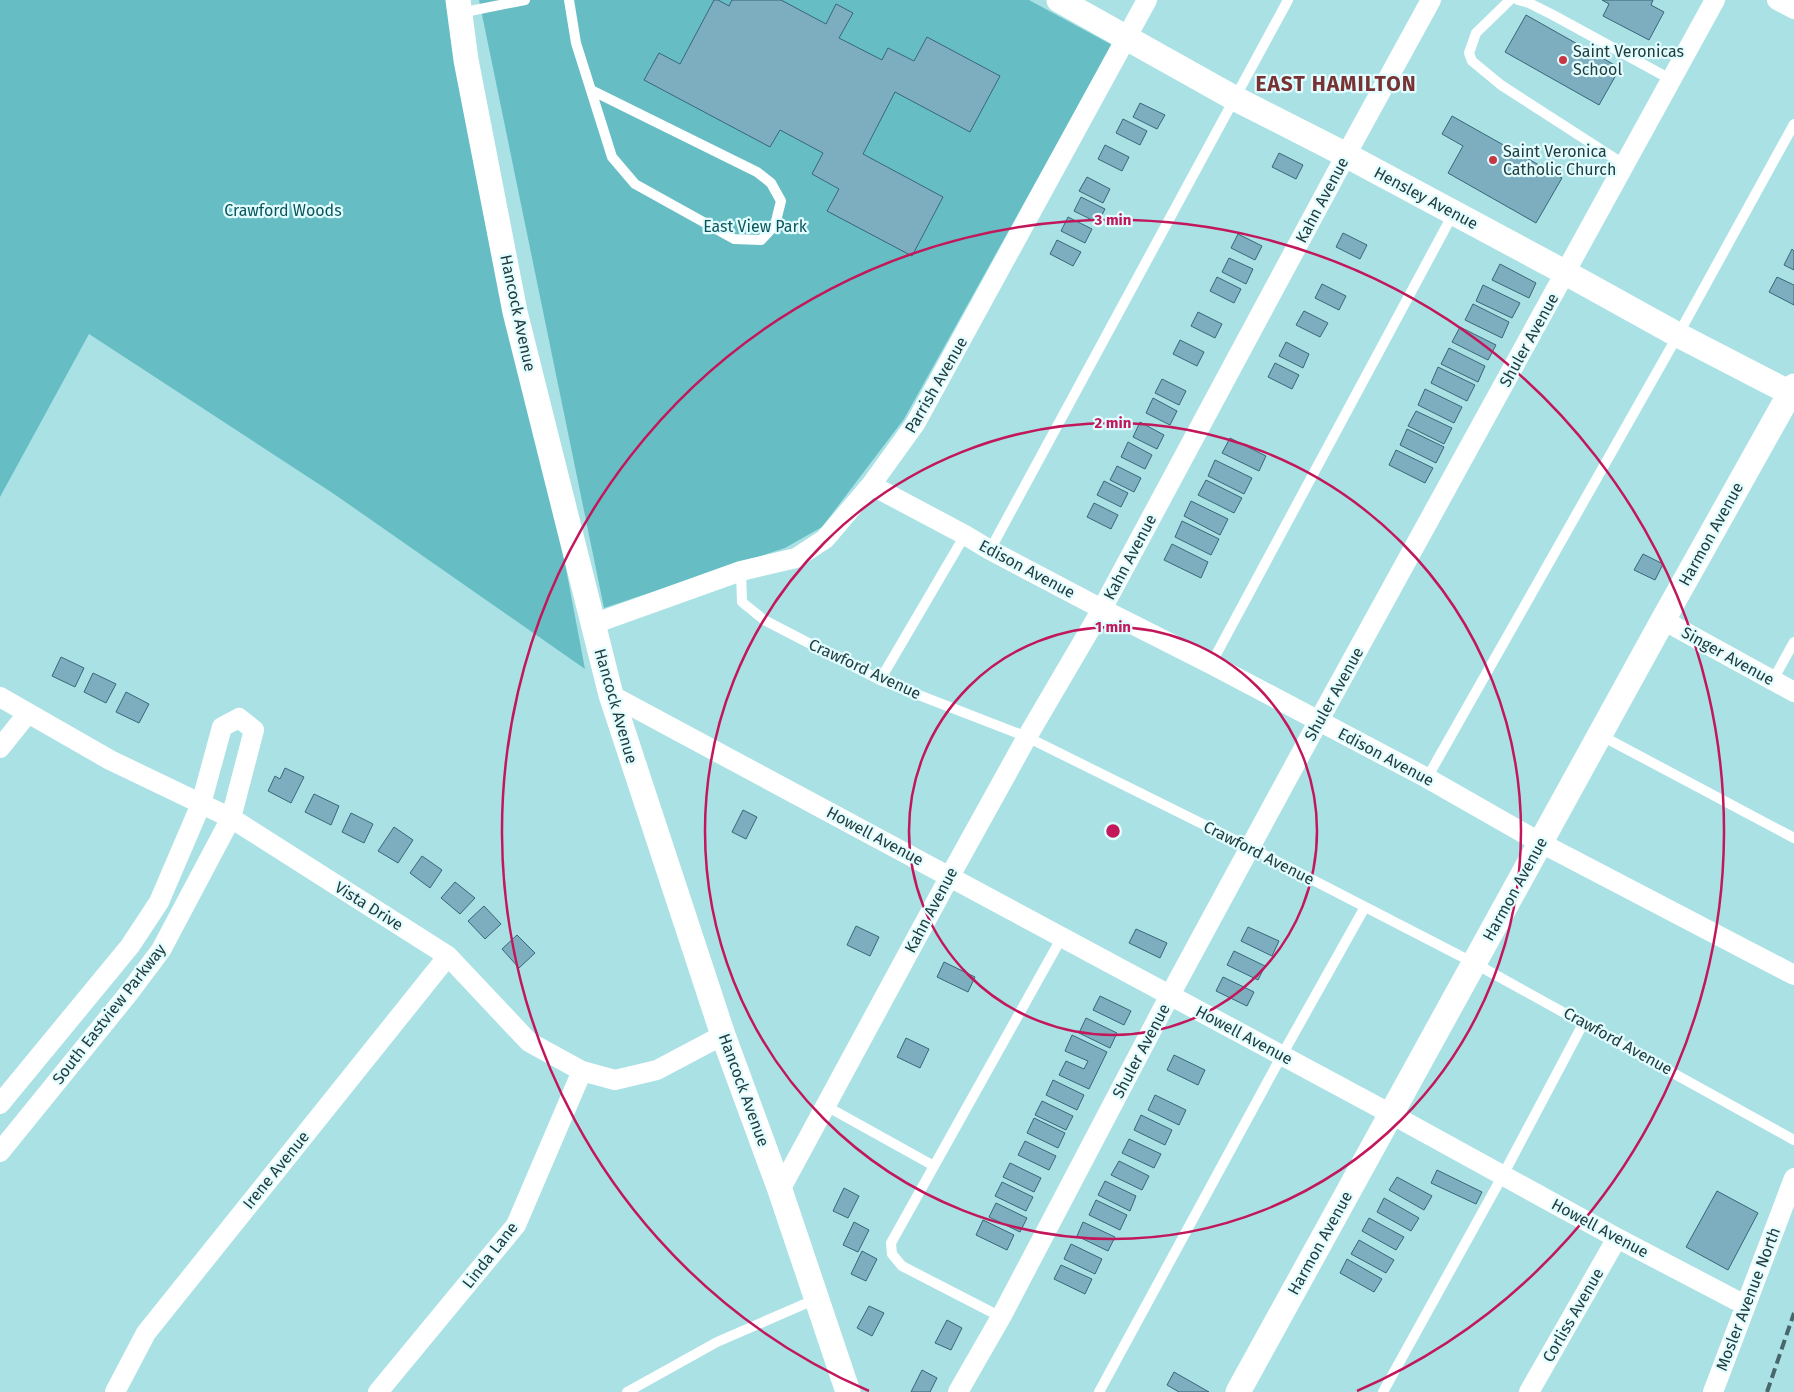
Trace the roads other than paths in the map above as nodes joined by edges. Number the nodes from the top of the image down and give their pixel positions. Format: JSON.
{"nodes":[{"id":1,"x":525,"y":0,"type":"edge"},
{"id":2,"x":569,"y":0,"type":"edge"},
{"id":3,"x":1059,"y":0,"type":"edge"},
{"id":4,"x":1148,"y":0,"type":"edge"},
{"id":5,"x":1288,"y":0,"type":"edge"},
{"id":6,"x":1431,"y":0,"type":"edge"},
{"id":7,"x":1510,"y":0,"type":"edge"},
{"id":8,"x":1518,"y":0,"type":"edge"},
{"id":9,"x":1715,"y":0,"type":"edge"},
{"id":10,"x":1777,"y":0,"type":"edge"},
{"id":11,"x":459,"y":6,"type":"edge"},
{"id":12,"x":1794,"y":9,"type":"edge"},
{"id":13,"x":1128,"y":37,"type":"junction"},
{"id":14,"x":1670,"y":79,"type":"junction"},
{"id":15,"x":591,"y":90,"type":"junction"},
{"id":16,"x":1234,"y":98,"type":"junction"},
{"id":17,"x":1794,"y":124,"type":"edge"},
{"id":18,"x":1346,"y":155,"type":"junction"},
{"id":19,"x":1626,"y":165,"type":"junction"},
{"id":20,"x":1454,"y":213,"type":"junction"},
{"id":21,"x":1566,"y":273,"type":"junction"},
{"id":22,"x":1678,"y":335,"type":"junction"},
{"id":23,"x":1793,"y":391,"type":"edge"},
{"id":24,"x":870,"y":485,"type":"junction"},
{"id":25,"x":965,"y":535,"type":"junction"},
{"id":26,"x":990,"y":550,"type":"junction"},
{"id":27,"x":741,"y":571,"type":"junction"},
{"id":28,"x":1102,"y":609,"type":"junction"},
{"id":29,"x":1663,"y":620,"type":"junction"},
{"id":30,"x":593,"y":624,"type":"junction"},
{"id":31,"x":1794,"y":642,"type":"edge"},
{"id":32,"x":1211,"y":664,"type":"junction"},
{"id":33,"x":880,"y":680,"type":"junction"},
{"id":34,"x":1773,"y":680,"type":"junction"},
{"id":35,"x":1794,"y":692,"type":"edge"},
{"id":36,"x":611,"y":695,"type":"junction"},
{"id":37,"x":0,"y":697,"type":"edge"},
{"id":38,"x":28,"y":713,"type":"junction"},
{"id":39,"x":1318,"y":722,"type":"junction"},
{"id":40,"x":1600,"y":735,"type":"junction"},
{"id":41,"x":1027,"y":737,"type":"junction"},
{"id":42,"x":0,"y":748,"type":"edge"},
{"id":43,"x":1427,"y":778,"type":"junction"},
{"id":44,"x":201,"y":804,"type":"junction"},
{"id":45,"x":231,"y":818,"type":"junction"},
{"id":46,"x":1794,"y":838,"type":"edge"},
{"id":47,"x":1541,"y":843,"type":"junction"},
{"id":48,"x":1250,"y":848,"type":"junction"},
{"id":49,"x":950,"y":876,"type":"junction"},
{"id":50,"x":1364,"y":906,"type":"junction"},
{"id":51,"x":1062,"y":937,"type":"junction"},
{"id":52,"x":448,"y":956,"type":"junction"},
{"id":53,"x":1474,"y":962,"type":"junction"},
{"id":54,"x":1794,"y":975,"type":"edge"},
{"id":55,"x":1170,"y":995,"type":"junction"},
{"id":56,"x":1584,"y":1022,"type":"junction"},
{"id":57,"x":724,"y":1035,"type":"junction"},
{"id":58,"x":1282,"y":1055,"type":"junction"},
{"id":59,"x":582,"y":1071,"type":"junction"},
{"id":60,"x":0,"y":1104,"type":"edge"},
{"id":61,"x":826,"y":1106,"type":"junction"},
{"id":62,"x":1391,"y":1114,"type":"junction"},
{"id":63,"x":1794,"y":1140,"type":"edge"},
{"id":64,"x":0,"y":1152,"type":"edge"},
{"id":65,"x":934,"y":1166,"type":"junction"},
{"id":66,"x":1503,"y":1175,"type":"junction"},
{"id":67,"x":1794,"y":1178,"type":"edge"},
{"id":68,"x":780,"y":1190,"type":"junction"},
{"id":69,"x":1616,"y":1238,"type":"junction"},
{"id":70,"x":816,"y":1298,"type":"junction"},
{"id":71,"x":1745,"y":1305,"type":"junction"},
{"id":72,"x":1001,"y":1317,"type":"junction"},
{"id":73,"x":115,"y":1392,"type":"edge"},
{"id":74,"x":378,"y":1392,"type":"edge"},
{"id":75,"x":628,"y":1392,"type":"edge"},
{"id":76,"x":848,"y":1392,"type":"edge"},
{"id":77,"x":958,"y":1392,"type":"edge"},
{"id":78,"x":1099,"y":1392,"type":"edge"},
{"id":79,"x":1238,"y":1392,"type":"edge"},
{"id":80,"x":1384,"y":1392,"type":"edge"},
{"id":81,"x":1529,"y":1392,"type":"edge"},
{"id":82,"x":1713,"y":1392,"type":"edge"}],
"edges":[{"from":1,"to":11,"type":"lane"},
{"from":2,"to":15,"type":"lane"},
{"from":3,"to":13,"type":"street","name":"Hensley Avenue"},
{"from":4,"to":13,"type":"street","name":"Parrish Avenue"},
{"from":5,"to":16,"type":"lane"},
{"from":6,"to":18,"type":"street","name":"Kahn Avenue"},
{"from":7,"to":19,"type":"lane"},
{"from":8,"to":14,"type":"lane"},
{"from":9,"to":14,"type":"street","name":"Shuler Avenue"},
{"from":10,"to":12,"type":"street"},
{"from":11,"to":30,"type":"street","name":"Hancock Avenue"},
{"from":13,"to":16,"type":"street","name":"Hensley Avenue"},
{"from":13,"to":24,"type":"street","name":"Parrish Avenue"},
{"from":14,"to":19,"type":"street","name":"Shuler Avenue"},
{"from":15,"to":15,"type":"lane"},
{"from":16,"to":18,"type":"street","name":"Hensley Avenue"},
{"from":16,"to":26,"type":"lane"},
{"from":17,"to":22,"type":"lane"},
{"from":18,"to":20,"type":"street","name":"Hensley Avenue"},
{"from":18,"to":28,"type":"street","name":"Kahn Avenue"},
{"from":19,"to":21,"type":"street","name":"Shuler Avenue"},
{"from":20,"to":21,"type":"street","name":"Hensley Avenue"},
{"from":20,"to":32,"type":"lane"},
{"from":21,"to":22,"type":"street","name":"Hensley Avenue"},
{"from":21,"to":39,"type":"street","name":"Shuler Avenue"},
{"from":22,"to":23,"type":"street","name":"Hensley Avenue"},
{"from":22,"to":43,"type":"lane"},
{"from":23,"to":29,"type":"street","name":"Harmon Avenue"},
{"from":24,"to":25,"type":"street","name":"Edison Avenue"},
{"from":24,"to":27,"type":"street","name":"Parrish Avenue"},
{"from":25,"to":26,"type":"street","name":"Edison Avenue"},
{"from":25,"to":33,"type":"lane"},
{"from":26,"to":28,"type":"street","name":"Edison Avenue"},
{"from":27,"to":30,"type":"street","name":"Parrish Avenue"},
{"from":27,"to":33,"type":"lane","name":"Crawford Avenue"},
{"from":28,"to":32,"type":"street","name":"Edison Avenue"},
{"from":28,"to":41,"type":"street","name":"Kahn Avenue"},
{"from":29,"to":34,"type":"street","name":"Singer Avenue"},
{"from":29,"to":40,"type":"street","name":"Harmon Avenue"},
{"from":30,"to":36,"type":"street","name":"Hancock Avenue"},
{"from":31,"to":34,"type":"lane"},
{"from":32,"to":39,"type":"street","name":"Edison Avenue"},
{"from":33,"to":41,"type":"lane","name":"Crawford Avenue"},
{"from":34,"to":35,"type":"street","name":"Singer Avenue"},
{"from":36,"to":49,"type":"street","name":"Howell Avenue"},
{"from":36,"to":57,"type":"street","name":"Hancock Avenue"},
{"from":37,"to":38,"type":"street","name":"Vista Drive"},
{"from":38,"to":42,"type":"street"},
{"from":38,"to":44,"type":"street","name":"Vista Drive"},
{"from":39,"to":43,"type":"street","name":"Edison Avenue"},
{"from":39,"to":48,"type":"street","name":"Shuler Avenue"},
{"from":40,"to":46,"type":"lane"},
{"from":40,"to":47,"type":"street","name":"Harmon Avenue"},
{"from":41,"to":48,"type":"lane","name":"Crawford Avenue"},
{"from":41,"to":49,"type":"street","name":"Kahn Avenue"},
{"from":43,"to":47,"type":"street","name":"Edison Avenue"},
{"from":44,"to":45,"type":"street","name":"Vista Drive"},
{"from":44,"to":45,"type":"street","name":"South Eastview Parkway"},
{"from":44,"to":60,"type":"street","name":"South Eastview Parkway"},
{"from":45,"to":52,"type":"street","name":"Vista Drive"},
{"from":45,"to":64,"type":"street","name":"South Eastview Parkway"},
{"from":47,"to":53,"type":"street","name":"Harmon Avenue"},
{"from":47,"to":54,"type":"street","name":"Edison Avenue"},
{"from":48,"to":50,"type":"lane","name":"Crawford Avenue"},
{"from":48,"to":55,"type":"street","name":"Shuler Avenue"},
{"from":49,"to":51,"type":"street","name":"Howell Avenue"},
{"from":49,"to":61,"type":"street","name":"Kahn Avenue"},
{"from":50,"to":53,"type":"lane","name":"Crawford Avenue"},
{"from":50,"to":58,"type":"lane"},
{"from":51,"to":55,"type":"street","name":"Howell Avenue"},
{"from":51,"to":65,"type":"lane"},
{"from":52,"to":59,"type":"street","name":"Vista Drive"},
{"from":52,"to":73,"type":"street","name":"Irene Avenue"},
{"from":53,"to":56,"type":"lane","name":"Crawford Avenue"},
{"from":53,"to":62,"type":"street","name":"Harmon Avenue"},
{"from":55,"to":58,"type":"street","name":"Howell Avenue"},
{"from":55,"to":72,"type":"street","name":"Shuler Avenue"},
{"from":56,"to":63,"type":"lane","name":"Crawford Avenue"},
{"from":56,"to":66,"type":"lane"},
{"from":57,"to":59,"type":"street","name":"Vista Drive"},
{"from":57,"to":68,"type":"street","name":"Hancock Avenue"},
{"from":58,"to":62,"type":"street","name":"Howell Avenue"},
{"from":58,"to":78,"type":"lane"},
{"from":59,"to":74,"type":"street","name":"Linda Lane"},
{"from":61,"to":65,"type":"lane"},
{"from":61,"to":68,"type":"street","name":"Kahn Avenue"},
{"from":62,"to":66,"type":"street","name":"Howell Avenue"},
{"from":62,"to":79,"type":"street","name":"Harmon Avenue"},
{"from":65,"to":72,"type":"lane"},
{"from":66,"to":69,"type":"street","name":"Howell Avenue"},
{"from":66,"to":80,"type":"lane"},
{"from":67,"to":71,"type":"street","name":"Mosler Avenue North"},
{"from":68,"to":70,"type":"street","name":"Hancock Avenue"},
{"from":69,"to":71,"type":"street","name":"Howell Avenue"},
{"from":69,"to":81,"type":"street","name":"Corliss Avenue"},
{"from":70,"to":75,"type":"lane"},
{"from":70,"to":76,"type":"street","name":"Hancock Avenue"},
{"from":71,"to":82,"type":"street","name":"Mosler Avenue North"},
{"from":72,"to":77,"type":"street","name":"Shuler Avenue"}]}
